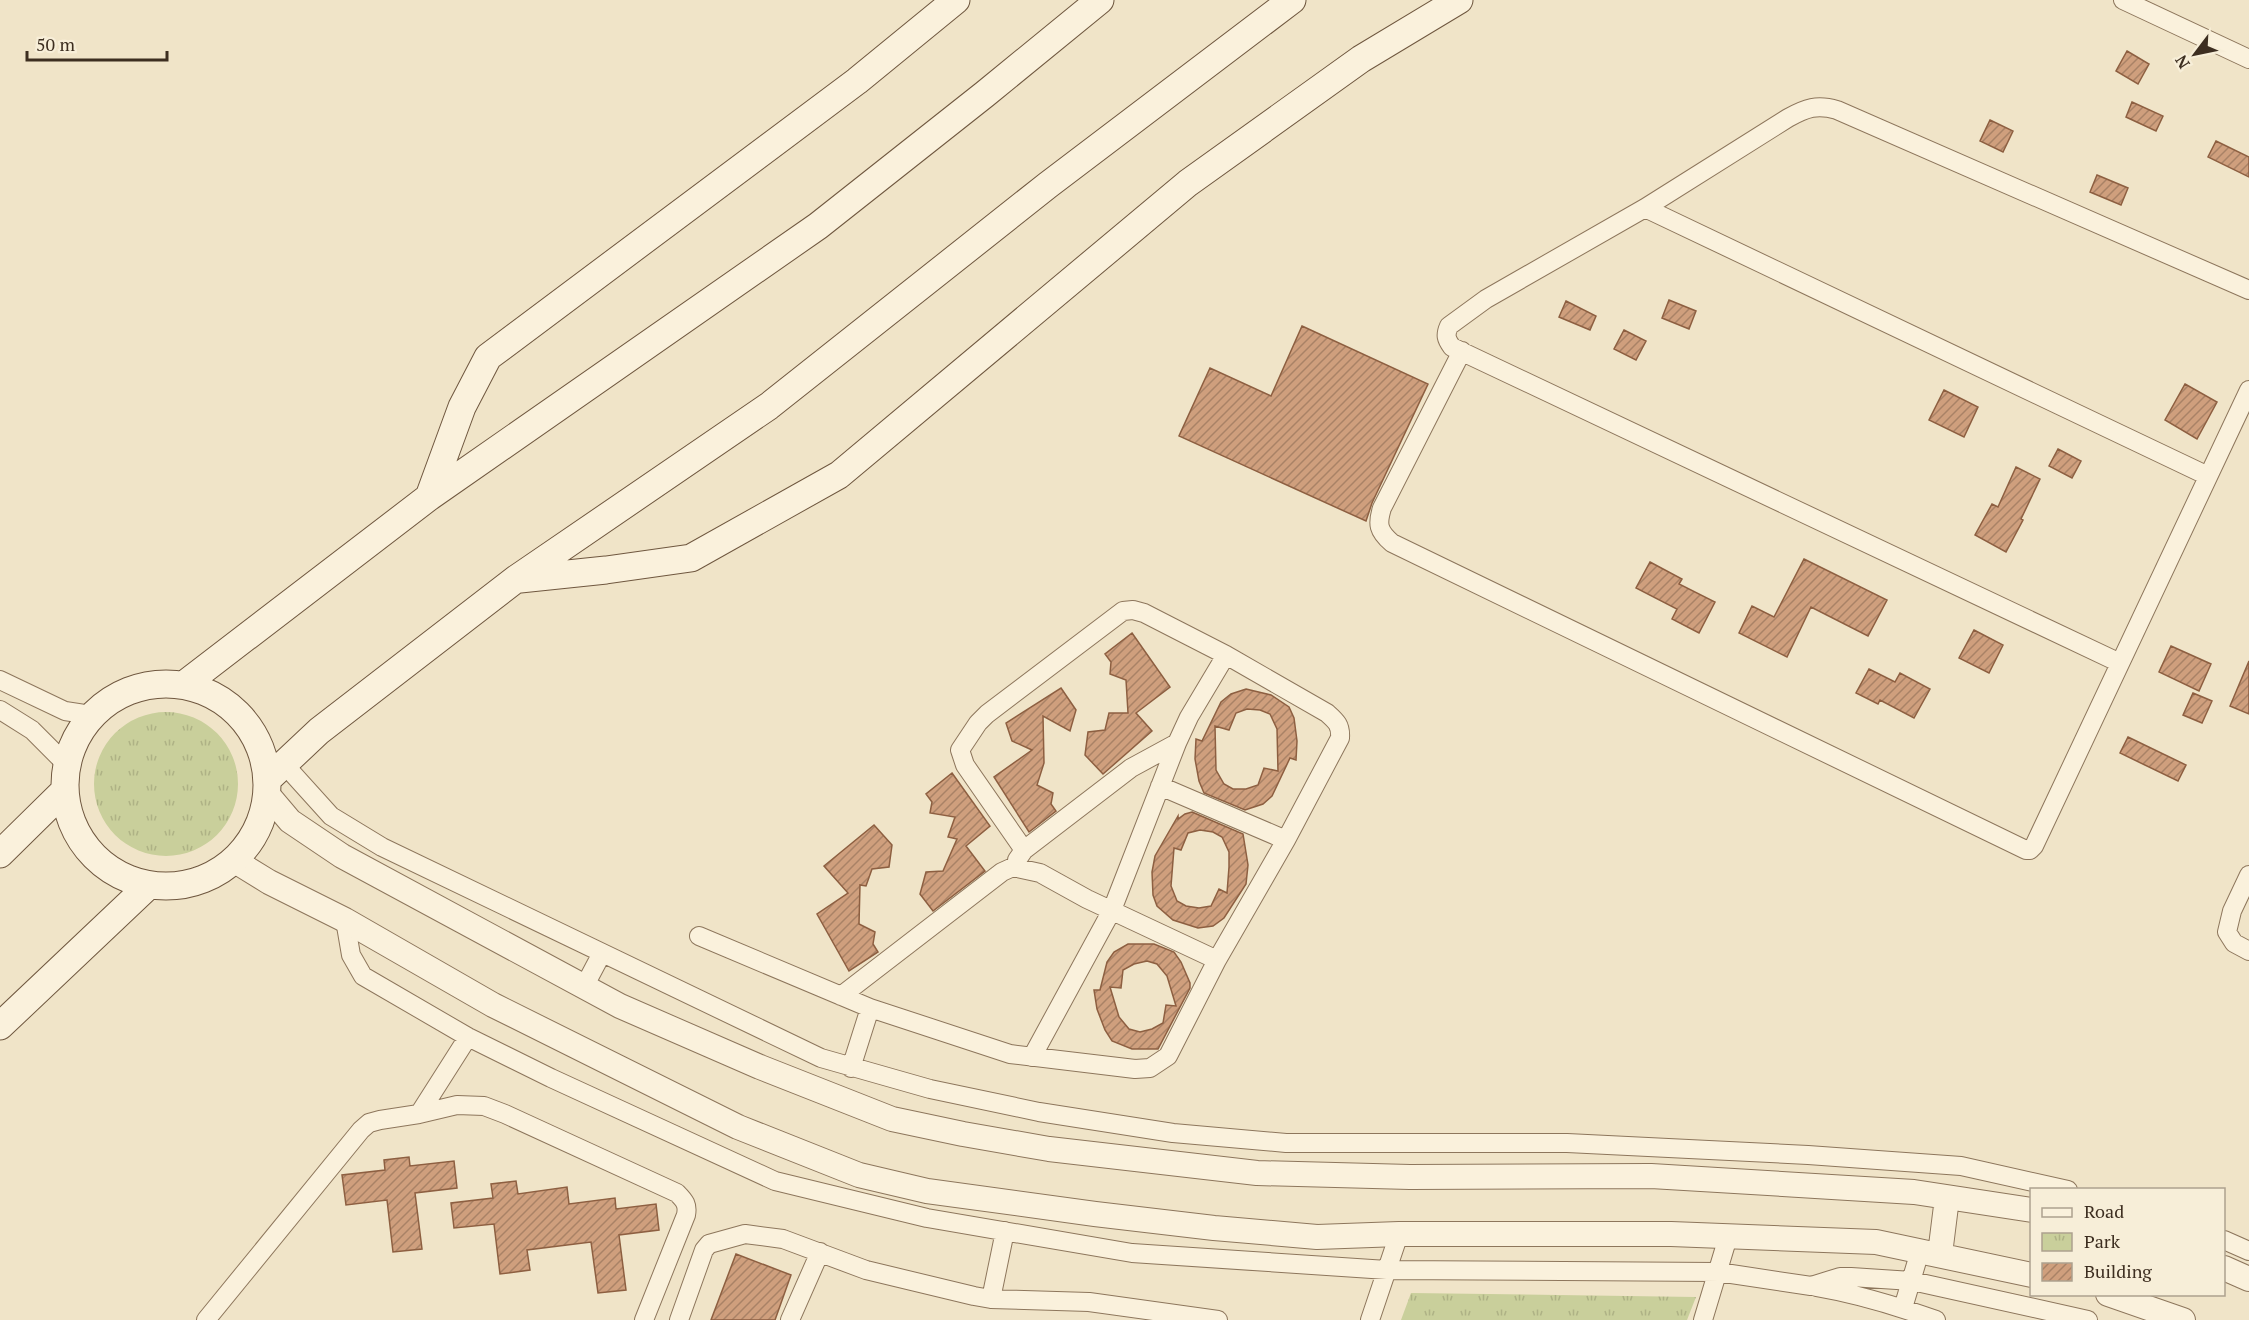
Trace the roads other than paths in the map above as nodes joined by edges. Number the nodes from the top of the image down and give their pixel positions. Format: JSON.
{"nodes":[{"id":1,"x":956,"y":0,"type":"edge"},
{"id":2,"x":1100,"y":0,"type":"edge"},
{"id":3,"x":1292,"y":0,"type":"edge"},
{"id":4,"x":1459,"y":0,"type":"edge"},
{"id":5,"x":2123,"y":0,"type":"edge"},
{"id":6,"x":2249,"y":59,"type":"edge"},
{"id":7,"x":1645,"y":208,"type":"junction"},
{"id":8,"x":2249,"y":290,"type":"edge"},
{"id":9,"x":1462,"y":351,"type":"junction"},
{"id":10,"x":2249,"y":390,"type":"edge"},
{"id":11,"x":2208,"y":476,"type":"junction"},
{"id":12,"x":429,"y":497,"type":"junction"},
{"id":13,"x":516,"y":579,"type":"junction"},
{"id":14,"x":1226,"y":656,"type":"junction"},
{"id":15,"x":2120,"y":663,"type":"junction"},
{"id":16,"x":0,"y":680,"type":"edge"},
{"id":17,"x":185,"y":684,"type":"junction"},
{"id":18,"x":0,"y":710,"type":"edge"},
{"id":19,"x":91,"y":714,"type":"junction"},
{"id":20,"x":1177,"y":743,"type":"junction"},
{"id":21,"x":66,"y":764,"type":"junction"},
{"id":22,"x":273,"y":780,"type":"junction"},
{"id":23,"x":1160,"y":786,"type":"junction"},
{"id":24,"x":64,"y":791,"type":"junction"},
{"id":25,"x":1286,"y":840,"type":"junction"},
{"id":26,"x":1024,"y":850,"type":"junction"},
{"id":27,"x":0,"y":854,"type":"edge"},
{"id":28,"x":235,"y":861,"type":"junction"},
{"id":29,"x":1013,"y":867,"type":"junction"},
{"id":30,"x":2249,"y":875,"type":"edge"},
{"id":31,"x":149,"y":885,"type":"junction"},
{"id":32,"x":1112,"y":910,"type":"junction"},
{"id":33,"x":345,"y":920,"type":"junction"},
{"id":34,"x":699,"y":936,"type":"dead end"},
{"id":35,"x":2249,"y":951,"type":"edge"},
{"id":36,"x":602,"y":953,"type":"junction"},
{"id":37,"x":1217,"y":960,"type":"junction"},
{"id":38,"x":584,"y":987,"type":"junction"},
{"id":39,"x":841,"y":996,"type":"junction"},
{"id":40,"x":870,"y":1008,"type":"junction"},
{"id":41,"x":0,"y":1026,"type":"edge"},
{"id":42,"x":468,"y":1037,"type":"junction"},
{"id":43,"x":1032,"y":1057,"type":"junction"},
{"id":44,"x":851,"y":1068,"type":"junction"},
{"id":45,"x":419,"y":1114,"type":"junction"},
{"id":46,"x":2059,"y":1188,"type":"edge"},
{"id":47,"x":1947,"y":1198,"type":"junction"},
{"id":48,"x":2030,"y":1210,"type":"edge"},
{"id":49,"x":1005,"y":1231,"type":"junction"},
{"id":50,"x":1399,"y":1234,"type":"junction"},
{"id":51,"x":1728,"y":1237,"type":"junction"},
{"id":52,"x":2225,"y":1241,"type":"edge"},
{"id":53,"x":2249,"y":1251,"type":"edge"},
{"id":54,"x":820,"y":1252,"type":"junction"},
{"id":55,"x":1930,"y":1253,"type":"junction"},
{"id":56,"x":2225,"y":1269,"type":"edge"},
{"id":57,"x":1387,"y":1270,"type":"junction"},
{"id":58,"x":1718,"y":1272,"type":"junction"},
{"id":59,"x":2030,"y":1275,"type":"edge"},
{"id":60,"x":2249,"y":1280,"type":"edge"},
{"id":61,"x":1912,"y":1281,"type":"junction"},
{"id":62,"x":1811,"y":1286,"type":"junction"},
{"id":63,"x":2114,"y":1296,"type":"edge"},
{"id":64,"x":991,"y":1299,"type":"junction"},
{"id":65,"x":1904,"y":1308,"type":"junction"},
{"id":66,"x":1182,"y":1317,"type":"edge"},
{"id":67,"x":206,"y":1320,"type":"edge"},
{"id":68,"x":644,"y":1320,"type":"edge"},
{"id":69,"x":678,"y":1320,"type":"edge"},
{"id":70,"x":790,"y":1320,"type":"edge"},
{"id":71,"x":1218,"y":1320,"type":"edge"},
{"id":72,"x":1370,"y":1320,"type":"edge"},
{"id":73,"x":1703,"y":1320,"type":"edge"},
{"id":74,"x":1936,"y":1320,"type":"edge"},
{"id":75,"x":2088,"y":1320,"type":"edge"},
{"id":76,"x":2183,"y":1320,"type":"edge"}],
"edges":[{"from":1,"to":12,"type":"main road"},
{"from":2,"to":12,"type":"main road"},
{"from":3,"to":13,"type":"main road"},
{"from":4,"to":13,"type":"main road"},
{"from":5,"to":6,"type":"street"},
{"from":7,"to":8,"type":"street"},
{"from":7,"to":9,"type":"street"},
{"from":7,"to":11,"type":"street"},
{"from":9,"to":15,"type":"street"},
{"from":9,"to":15,"type":"street"},
{"from":10,"to":11,"type":"street"},
{"from":11,"to":15,"type":"street"},
{"from":12,"to":17,"type":"main road"},
{"from":13,"to":22,"type":"main road"},
{"from":14,"to":20,"type":"street"},
{"from":14,"to":25,"type":"street"},
{"from":14,"to":26,"type":"street"},
{"from":16,"to":19,"type":"street"},
{"from":17,"to":19,"type":"main road"},
{"from":17,"to":22,"type":"main road"},
{"from":18,"to":21,"type":"street"},
{"from":19,"to":21,"type":"main road"},
{"from":20,"to":23,"type":"street"},
{"from":20,"to":26,"type":"street"},
{"from":21,"to":24,"type":"main road"},
{"from":22,"to":28,"type":"main road"},
{"from":22,"to":36,"type":"street"},
{"from":22,"to":38,"type":"street"},
{"from":23,"to":25,"type":"street"},
{"from":23,"to":32,"type":"street"},
{"from":24,"to":27,"type":"main road"},
{"from":24,"to":31,"type":"main road"},
{"from":25,"to":37,"type":"street"},
{"from":26,"to":29,"type":"street"},
{"from":28,"to":31,"type":"main road"},
{"from":28,"to":33,"type":"street"},
{"from":29,"to":32,"type":"street"},
{"from":29,"to":39,"type":"street"},
{"from":30,"to":35,"type":"street"},
{"from":31,"to":41,"type":"main road"},
{"from":32,"to":37,"type":"street"},
{"from":32,"to":43,"type":"street"},
{"from":33,"to":42,"type":"street"},
{"from":33,"to":50,"type":"street"},
{"from":34,"to":39,"type":"street"},
{"from":36,"to":38,"type":"street"},
{"from":36,"to":44,"type":"street"},
{"from":37,"to":43,"type":"street"},
{"from":38,"to":47,"type":"street"},
{"from":39,"to":40,"type":"street"},
{"from":40,"to":43,"type":"street"},
{"from":40,"to":44,"type":"street"},
{"from":42,"to":45,"type":"street"},
{"from":42,"to":49,"type":"street"},
{"from":44,"to":46,"type":"street"},
{"from":45,"to":67,"type":"street"},
{"from":45,"to":68,"type":"street"},
{"from":47,"to":48,"type":"street"},
{"from":47,"to":55,"type":"street"},
{"from":49,"to":57,"type":"street"},
{"from":49,"to":64,"type":"street"},
{"from":50,"to":51,"type":"street"},
{"from":50,"to":57,"type":"street"},
{"from":51,"to":55,"type":"street"},
{"from":51,"to":58,"type":"street"},
{"from":52,"to":53,"type":"street"},
{"from":54,"to":64,"type":"street"},
{"from":54,"to":69,"type":"street"},
{"from":54,"to":70,"type":"street"},
{"from":55,"to":59,"type":"street"},
{"from":55,"to":61,"type":"street"},
{"from":56,"to":60,"type":"street"},
{"from":57,"to":58,"type":"street"},
{"from":57,"to":72,"type":"street"},
{"from":58,"to":62,"type":"street"},
{"from":58,"to":73,"type":"street"},
{"from":61,"to":62,"type":"street"},
{"from":61,"to":65,"type":"street"},
{"from":61,"to":75,"type":"street"},
{"from":62,"to":65,"type":"street"},
{"from":63,"to":76,"type":"street"},
{"from":64,"to":66,"type":"street"},
{"from":65,"to":74,"type":"street"},
{"from":66,"to":71,"type":"street"}]}
